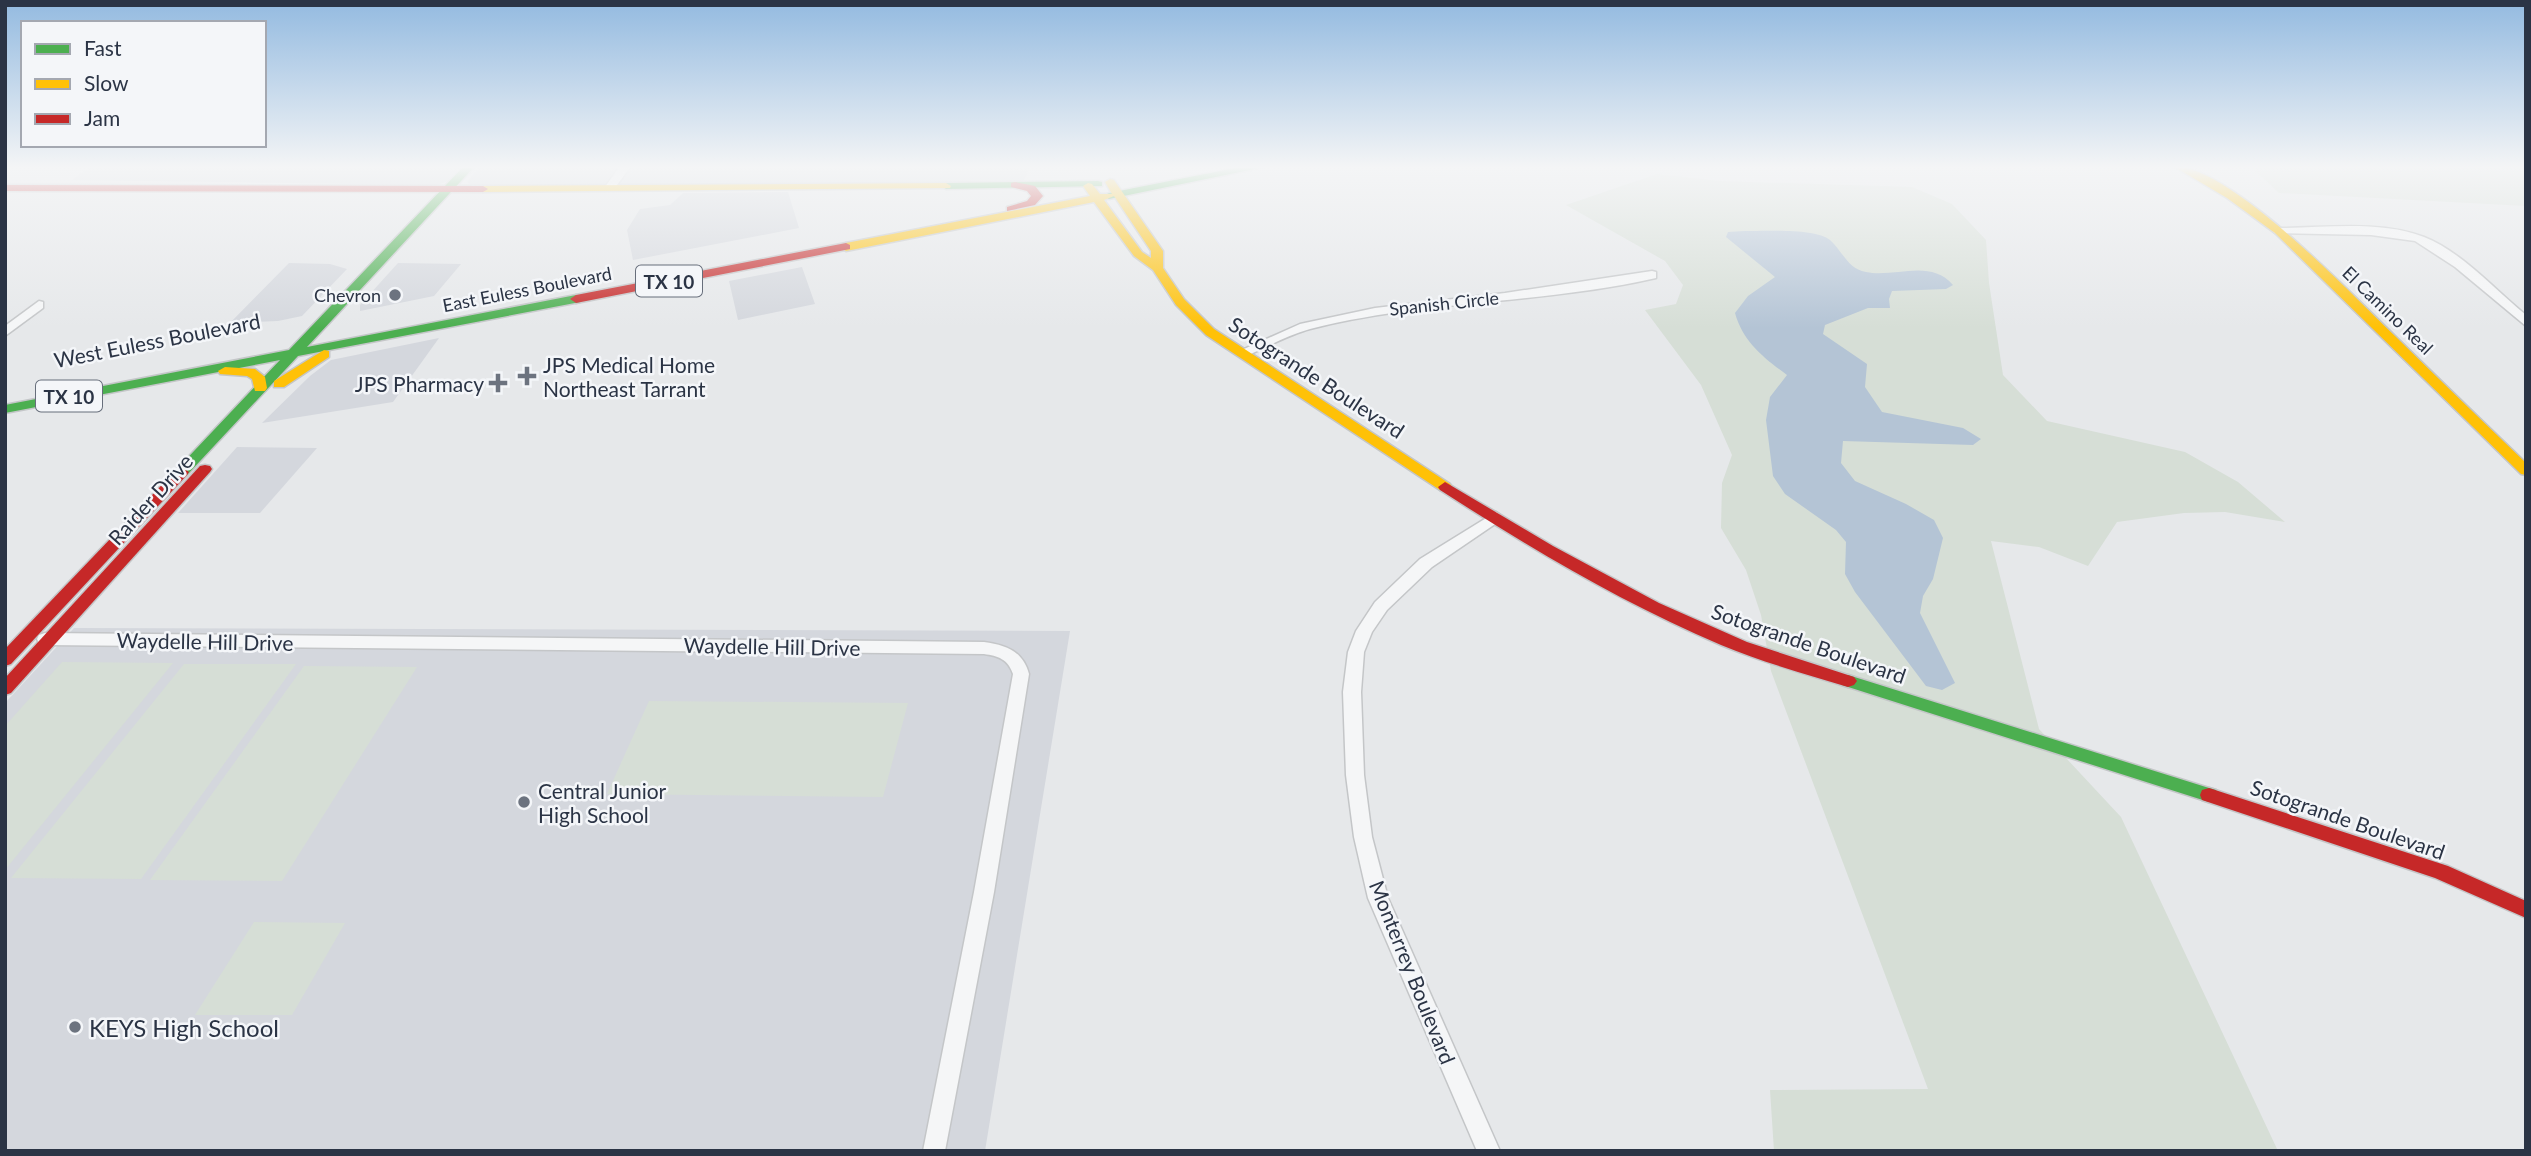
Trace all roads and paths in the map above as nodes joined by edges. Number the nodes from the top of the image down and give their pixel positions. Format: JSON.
{"nodes":[{"id":1,"x":420,"y":220,"type":"edge"},
{"id":2,"x":918,"y":220,"type":"edge"},
{"id":3,"x":962,"y":220,"type":"edge"},
{"id":4,"x":974,"y":220,"type":"edge"},
{"id":5,"x":1119,"y":220,"type":"edge"},
{"id":6,"x":2264,"y":220,"type":"edge"},
{"id":7,"x":2279,"y":231,"type":"junction"},
{"id":8,"x":911,"y":235,"type":"junction"},
{"id":9,"x":716,"y":264,"type":"junction"},
{"id":10,"x":1651,"y":275,"type":"dead end"},
{"id":11,"x":39,"y":305,"type":"dead end"},
{"id":12,"x":422,"y":312,"type":"dead end"},
{"id":13,"x":2526,"y":323,"type":"edge"},
{"id":14,"x":343,"y":327,"type":"dead end"},
{"id":15,"x":5,"y":332,"type":"edge"},
{"id":16,"x":317,"y":332,"type":"junction"},
{"id":17,"x":355,"y":341,"type":"junction"},
{"id":18,"x":290,"y":345,"type":"junction"},
{"id":19,"x":311,"y":350,"type":"junction"},
{"id":20,"x":1241,"y":353,"type":"junction"},
{"id":21,"x":175,"y":376,"type":"junction"},
{"id":22,"x":279,"y":384,"type":"junction"},
{"id":23,"x":260,"y":388,"type":"junction"},
{"id":24,"x":5,"y":409,"type":"edge"},
{"id":25,"x":212,"y":440,"type":"junction"},
{"id":26,"x":231,"y":440,"type":"junction"},
{"id":27,"x":2526,"y":471,"type":"edge"},
{"id":28,"x":1496,"y":517,"type":"junction"},
{"id":29,"x":25,"y":639,"type":"junction"},
{"id":30,"x":50,"y":639,"type":"junction"},
{"id":31,"x":5,"y":660,"type":"edge"},
{"id":32,"x":5,"y":689,"type":"edge"},
{"id":33,"x":2526,"y":910,"type":"edge"},
{"id":34,"x":934,"y":1151,"type":"edge"},
{"id":35,"x":1489,"y":1151,"type":"edge"}],
"edges":[{"from":1,"to":16,"type":"main road","name":"Raider Drive"},
{"from":2,"to":9,"type":"main road","name":"East Euless Boulevard","number":"TX 10"},
{"from":3,"to":8,"type":"main road"},
{"from":4,"to":8,"type":"main road","name":"East Euless Boulevard","number":"TX 10"},
{"from":5,"to":20,"type":"main road","name":"Sotogrande Boulevard"},
{"from":6,"to":7,"type":"main road","name":"El Camino Real"},
{"from":7,"to":13,"type":"street"},
{"from":7,"to":27,"type":"main road","name":"El Camino Real"},
{"from":8,"to":9,"type":"main road","name":"East Euless Boulevard","number":"TX 10"},
{"from":9,"to":12,"type":"main road","name":"East Euless Boulevard","number":"TX 10"},
{"from":9,"to":17,"type":"main road","name":"East Euless Boulevard","number":"TX 10"},
{"from":10,"to":20,"type":"street","name":"Spanish Circle"},
{"from":11,"to":15,"type":"street"},
{"from":14,"to":16,"type":"main road","number":"TX 10"},
{"from":16,"to":18,"type":"main road","name":"West Euless Boulevard","number":"TX 10"},
{"from":16,"to":19,"type":"main road","name":"Raider Drive"},
{"from":17,"to":19,"type":"main road","name":"East Euless Boulevard","number":"TX 10"},
{"from":17,"to":22,"type":"main road"},
{"from":18,"to":19,"type":"main road","name":"East Euless Boulevard","number":"TX 10"},
{"from":18,"to":21,"type":"main road","name":"West Euless Boulevard","number":"TX 10"},
{"from":18,"to":23,"type":"main road","name":"Raider Drive"},
{"from":19,"to":22,"type":"main road","name":"Raider Drive"},
{"from":20,"to":28,"type":"main road","name":"Sotogrande Boulevard"},
{"from":21,"to":23,"type":"main road"},
{"from":21,"to":24,"type":"main road","name":"West Euless Boulevard","number":"TX 10"},
{"from":22,"to":26,"type":"main road","name":"Raider Drive"},
{"from":23,"to":25,"type":"main road","name":"Raider Drive"},
{"from":25,"to":26,"type":"main road"},
{"from":25,"to":29,"type":"main road","name":"Raider Drive"},
{"from":26,"to":30,"type":"main road","name":"Raider Drive"},
{"from":28,"to":33,"type":"main road","name":"Sotogrande Boulevard"},
{"from":28,"to":35,"type":"street","name":"Monterrey Boulevard"},
{"from":29,"to":30,"type":"street","name":"Waydelle Hill Drive"},
{"from":29,"to":31,"type":"main road","name":"Raider Drive"},
{"from":30,"to":32,"type":"main road","name":"Raider Drive"},
{"from":30,"to":34,"type":"street","name":"Waydelle Hill Drive"}]}
